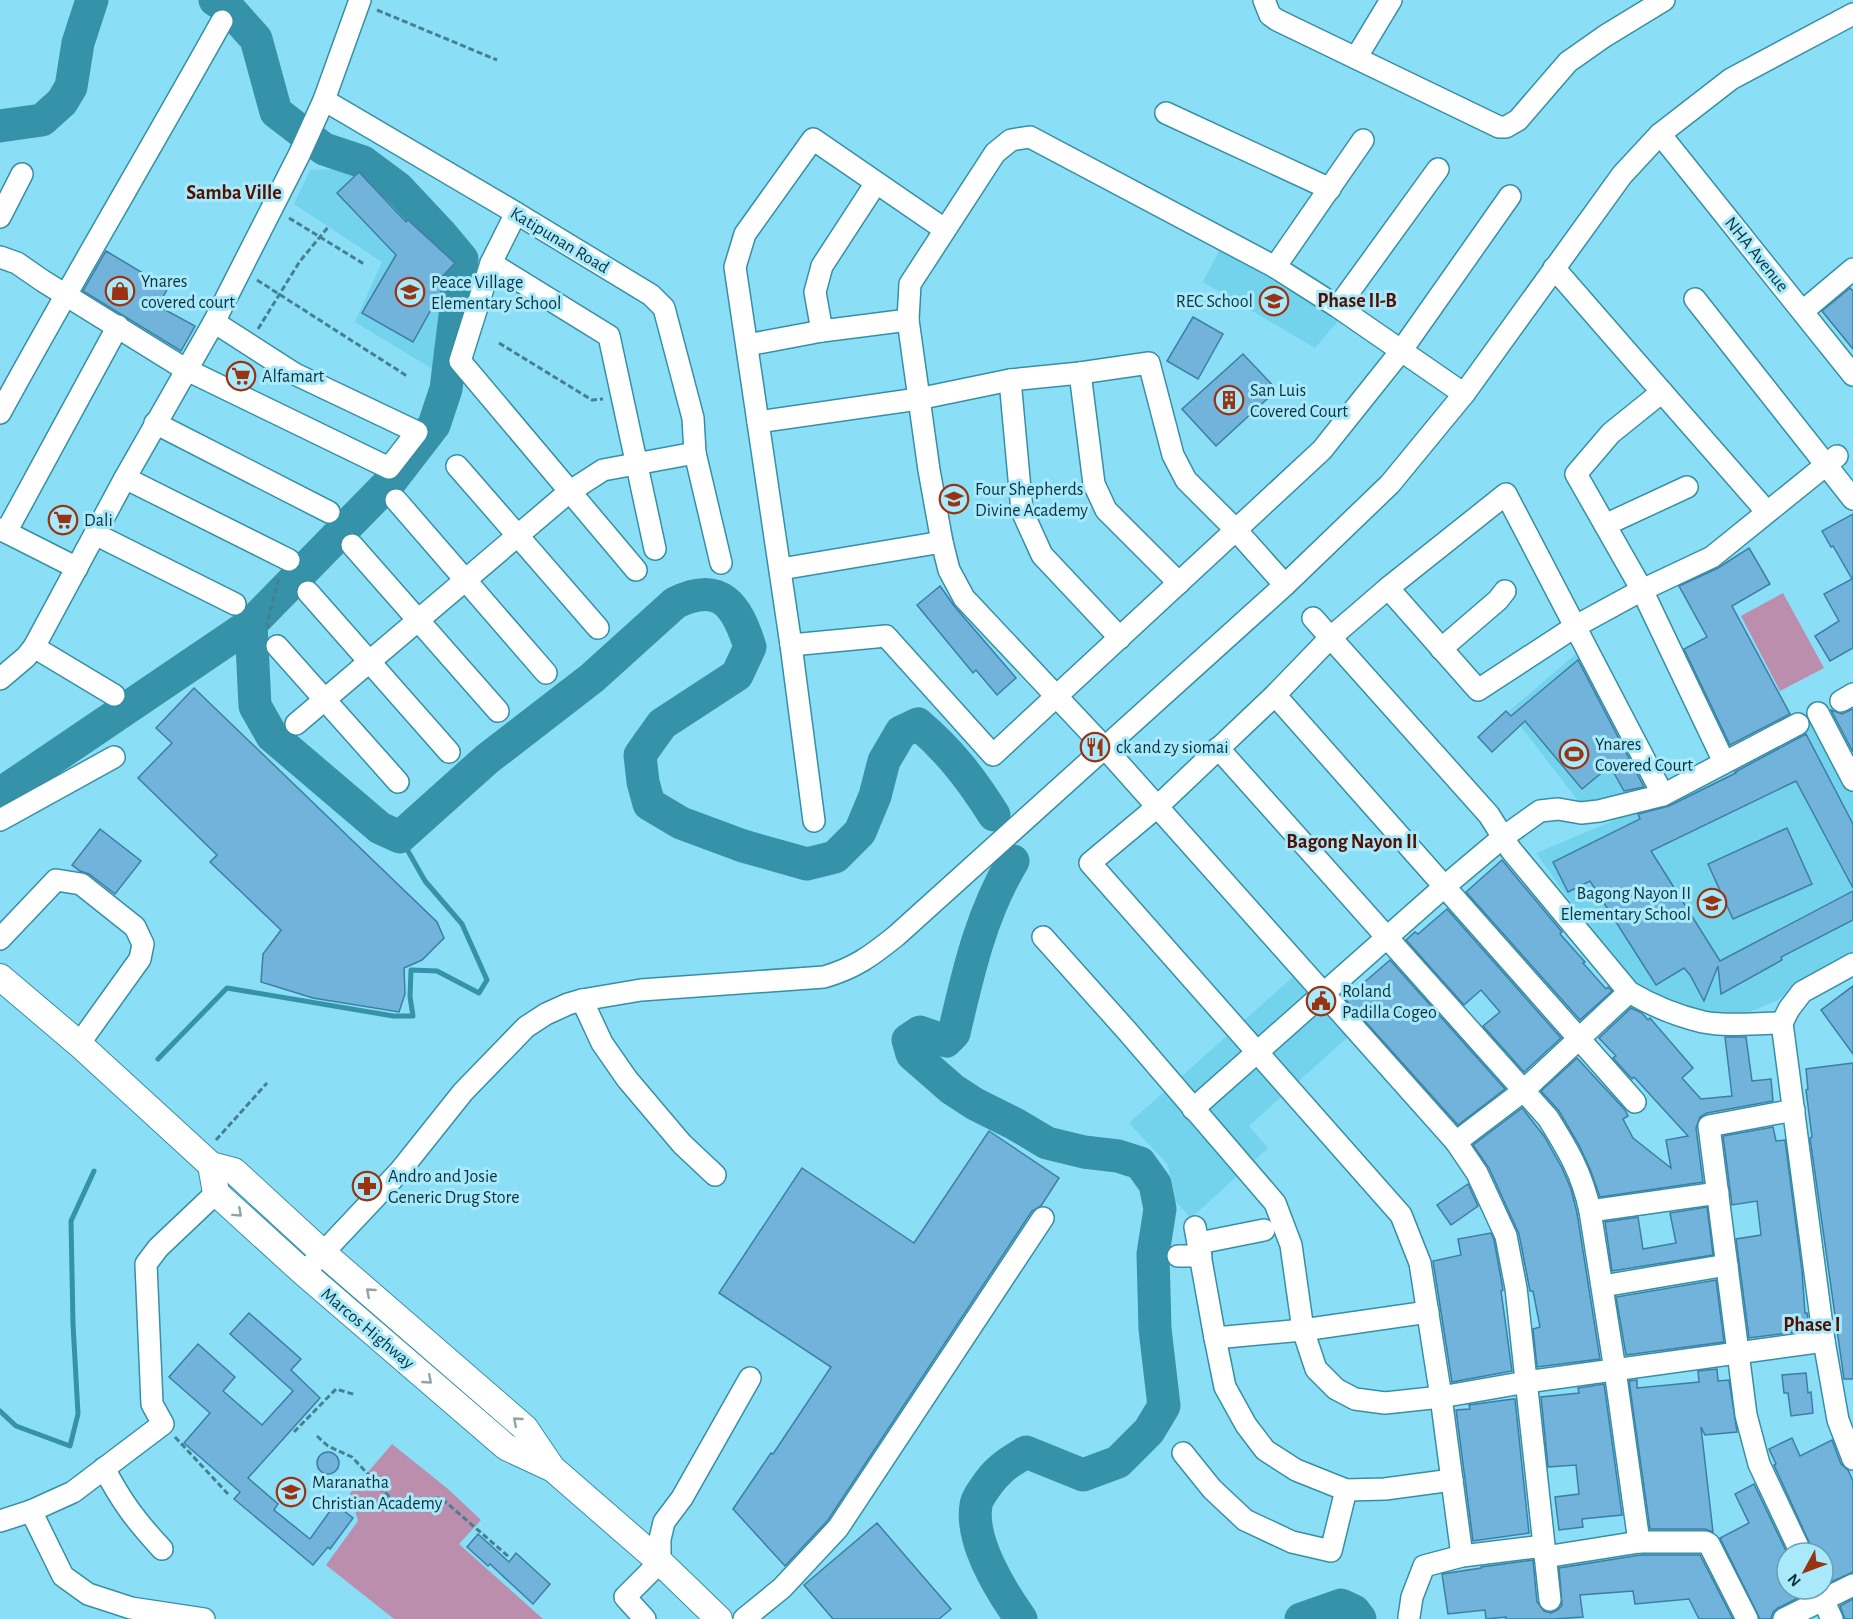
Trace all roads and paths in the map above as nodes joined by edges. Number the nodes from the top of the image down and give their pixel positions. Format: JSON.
{"nodes":[{"id":1,"x":1264,"y":0,"type":"edge"},
{"id":2,"x":1391,"y":0,"type":"edge"},
{"id":3,"x":1664,"y":0,"type":"edge"},
{"id":4,"x":359,"y":1,"type":"edge"},
{"id":5,"x":1853,"y":14,"type":"edge"},
{"id":6,"x":222,"y":21,"type":"dead end"},
{"id":7,"x":1356,"y":58,"type":"junction"},
{"id":8,"x":497,"y":60,"type":"dead end"},
{"id":9,"x":324,"y":100,"type":"junction"},
{"id":10,"x":1166,"y":113,"type":"dead end"},
{"id":11,"x":1660,"y":134,"type":"junction"},
{"id":12,"x":1362,"y":140,"type":"dead end"},
{"id":13,"x":1438,"y":169,"type":"dead end"},
{"id":14,"x":22,"y":174,"type":"dead end"},
{"id":15,"x":876,"y":183,"type":"junction"},
{"id":16,"x":1330,"y":189,"type":"junction"},
{"id":17,"x":1510,"y":196,"type":"dead end"},
{"id":18,"x":272,"y":207,"type":"junction"},
{"id":19,"x":516,"y":213,"type":"junction"},
{"id":20,"x":0,"y":217,"type":"edge"},
{"id":21,"x":328,"y":226,"type":"dead end"},
{"id":22,"x":944,"y":229,"type":"junction"},
{"id":23,"x":320,"y":237,"type":"junction"},
{"id":24,"x":0,"y":257,"type":"edge"},
{"id":25,"x":364,"y":264,"type":"dead end"},
{"id":26,"x":491,"y":264,"type":"junction"},
{"id":27,"x":1275,"y":267,"type":"junction"},
{"id":28,"x":1554,"y":268,"type":"junction"},
{"id":29,"x":241,"y":269,"type":"junction"},
{"id":30,"x":1853,"y":269,"type":"edge"},
{"id":31,"x":64,"y":295,"type":"junction"},
{"id":32,"x":279,"y":295,"type":"junction"},
{"id":33,"x":1695,"y":298,"type":"dead end"},
{"id":34,"x":1338,"y":307,"type":"junction"},
{"id":35,"x":1803,"y":311,"type":"junction"},
{"id":36,"x":908,"y":320,"type":"junction"},
{"id":37,"x":214,"y":322,"type":"junction"},
{"id":38,"x":118,"y":326,"type":"junction"},
{"id":39,"x":822,"y":331,"type":"junction"},
{"id":40,"x":249,"y":343,"type":"junction"},
{"id":41,"x":499,"y":343,"type":"dead end"},
{"id":42,"x":747,"y":345,"type":"junction"},
{"id":43,"x":1401,"y":351,"type":"junction"},
{"id":44,"x":185,"y":369,"type":"junction"},
{"id":45,"x":1080,"y":373,"type":"junction"},
{"id":46,"x":1853,"y":375,"type":"edge"},
{"id":47,"x":407,"y":376,"type":"dead end"},
{"id":48,"x":1010,"y":380,"type":"junction"},
{"id":49,"x":1662,"y":392,"type":"junction"},
{"id":50,"x":1464,"y":394,"type":"junction"},
{"id":51,"x":623,"y":396,"type":"junction"},
{"id":52,"x":918,"y":399,"type":"junction"},
{"id":53,"x":0,"y":413,"type":"edge"},
{"id":54,"x":758,"y":422,"type":"junction"},
{"id":55,"x":155,"y":423,"type":"junction"},
{"id":56,"x":695,"y":453,"type":"junction"},
{"id":57,"x":1832,"y":460,"type":"junction"},
{"id":58,"x":637,"y":463,"type":"junction"},
{"id":59,"x":457,"y":466,"type":"dead end"},
{"id":60,"x":125,"y":478,"type":"junction"},
{"id":61,"x":1687,"y":487,"type":"dead end"},
{"id":62,"x":569,"y":492,"type":"junction"},
{"id":63,"x":1853,"y":499,"type":"edge"},
{"id":64,"x":396,"y":500,"type":"dead end"},
{"id":65,"x":329,"y":512,"type":"dead end"},
{"id":66,"x":1767,"y":512,"type":"junction"},
{"id":67,"x":1605,"y":525,"type":"junction"},
{"id":68,"x":1236,"y":530,"type":"junction"},
{"id":69,"x":3,"y":531,"type":"edge"},
{"id":70,"x":94,"y":534,"type":"junction"},
{"id":71,"x":518,"y":536,"type":"junction"},
{"id":72,"x":942,"y":543,"type":"junction"},
{"id":73,"x":352,"y":545,"type":"dead end"},
{"id":74,"x":655,"y":549,"type":"dead end"},
{"id":75,"x":289,"y":560,"type":"dead end"},
{"id":76,"x":721,"y":563,"type":"dead end"},
{"id":77,"x":77,"y":568,"type":"junction"},
{"id":78,"x":781,"y":569,"type":"junction"},
{"id":79,"x":636,"y":570,"type":"dead end"},
{"id":80,"x":278,"y":579,"type":"dead end"},
{"id":81,"x":467,"y":580,"type":"junction"},
{"id":82,"x":1179,"y":583,"type":"junction"},
{"id":83,"x":1285,"y":585,"type":"junction"},
{"id":84,"x":1388,"y":588,"type":"junction"},
{"id":85,"x":1642,"y":590,"type":"junction"},
{"id":86,"x":1505,"y":591,"type":"dead end"},
{"id":87,"x":308,"y":592,"type":"dead end"},
{"id":88,"x":235,"y":604,"type":"dead end"},
{"id":89,"x":1312,"y":618,"type":"dead end"},
{"id":90,"x":419,"y":621,"type":"junction"},
{"id":91,"x":267,"y":624,"type":"dead end"},
{"id":92,"x":1576,"y":626,"type":"junction"},
{"id":93,"x":598,"y":628,"type":"dead end"},
{"id":94,"x":1120,"y":638,"type":"junction"},
{"id":95,"x":1330,"y":638,"type":"junction"},
{"id":96,"x":791,"y":645,"type":"junction"},
{"id":97,"x":277,"y":646,"type":"dead end"},
{"id":98,"x":34,"y":647,"type":"junction"},
{"id":99,"x":1441,"y":649,"type":"junction"},
{"id":100,"x":369,"y":663,"type":"junction"},
{"id":101,"x":546,"y":673,"type":"dead end"},
{"id":102,"x":0,"y":679,"type":"edge"},
{"id":103,"x":114,"y":695,"type":"dead end"},
{"id":104,"x":1275,"y":695,"type":"junction"},
{"id":105,"x":1056,"y":696,"type":"junction"},
{"id":106,"x":325,"y":700,"type":"junction"},
{"id":107,"x":498,"y":711,"type":"dead end"},
{"id":108,"x":1818,"y":713,"type":"dead end"},
{"id":109,"x":296,"y":724,"type":"dead end"},
{"id":110,"x":1798,"y":724,"type":"dead end"},
{"id":111,"x":1105,"y":748,"type":"junction"},
{"id":112,"x":1218,"y":748,"type":"junction"},
{"id":113,"x":449,"y":753,"type":"dead end"},
{"id":114,"x":114,"y":757,"type":"dead end"},
{"id":115,"x":1724,"y":762,"type":"junction"},
{"id":116,"x":1853,"y":780,"type":"edge"},
{"id":117,"x":398,"y":782,"type":"dead end"},
{"id":118,"x":1663,"y":795,"type":"junction"},
{"id":119,"x":1156,"y":807,"type":"junction"},
{"id":120,"x":0,"y":820,"type":"edge"},
{"id":121,"x":814,"y":820,"type":"dead end"},
{"id":122,"x":1502,"y":838,"type":"junction"},
{"id":123,"x":1445,"y":886,"type":"junction"},
{"id":124,"x":1043,"y":937,"type":"dead end"},
{"id":125,"x":1387,"y":938,"type":"junction"},
{"id":126,"x":0,"y":939,"type":"edge"},
{"id":127,"x":1853,"y":964,"type":"edge"},
{"id":128,"x":0,"y":977,"type":"edge"},
{"id":129,"x":1629,"y":992,"type":"junction"},
{"id":130,"x":1323,"y":993,"type":"junction"},
{"id":131,"x":582,"y":1000,"type":"junction"},
{"id":132,"x":1782,"y":1023,"type":"junction"},
{"id":133,"x":1579,"y":1040,"type":"junction"},
{"id":134,"x":79,"y":1044,"type":"junction"},
{"id":135,"x":1257,"y":1053,"type":"junction"},
{"id":136,"x":267,"y":1083,"type":"dead end"},
{"id":137,"x":1523,"y":1091,"type":"junction"},
{"id":138,"x":1635,"y":1102,"type":"dead end"},
{"id":139,"x":1193,"y":1109,"type":"junction"},
{"id":140,"x":1794,"y":1110,"type":"junction"},
{"id":141,"x":1456,"y":1142,"type":"junction"},
{"id":142,"x":206,"y":1161,"type":"junction"},
{"id":143,"x":715,"y":1174,"type":"dead end"},
{"id":144,"x":216,"y":1193,"type":"junction"},
{"id":145,"x":1718,"y":1193,"type":"junction"},
{"id":146,"x":1590,"y":1211,"type":"junction"},
{"id":147,"x":1043,"y":1218,"type":"dead end"},
{"id":148,"x":1264,"y":1230,"type":"dead end"},
{"id":149,"x":1198,"y":1242,"type":"junction"},
{"id":150,"x":322,"y":1252,"type":"junction"},
{"id":151,"x":1178,"y":1256,"type":"dead end"},
{"id":152,"x":1727,"y":1265,"type":"junction"},
{"id":153,"x":304,"y":1273,"type":"junction"},
{"id":154,"x":1603,"y":1286,"type":"junction"},
{"id":155,"x":1428,"y":1312,"type":"junction"},
{"id":156,"x":1303,"y":1330,"type":"junction"},
{"id":157,"x":1215,"y":1338,"type":"junction"},
{"id":158,"x":1824,"y":1341,"type":"junction"},
{"id":159,"x":1738,"y":1353,"type":"junction"},
{"id":160,"x":1615,"y":1370,"type":"junction"},
{"id":161,"x":750,"y":1378,"type":"dead end"},
{"id":162,"x":1526,"y":1382,"type":"junction"},
{"id":163,"x":356,"y":1395,"type":"dead end"},
{"id":164,"x":1441,"y":1397,"type":"junction"},
{"id":165,"x":164,"y":1424,"type":"junction"},
{"id":166,"x":294,"y":1432,"type":"dead end"},
{"id":167,"x":317,"y":1437,"type":"dead end"},
{"id":168,"x":1184,"y":1453,"type":"dead end"},
{"id":169,"x":1853,"y":1459,"type":"edge"},
{"id":170,"x":104,"y":1468,"type":"junction"},
{"id":171,"x":552,"y":1468,"type":"junction"},
{"id":172,"x":1452,"y":1480,"type":"junction"},
{"id":173,"x":1346,"y":1490,"type":"junction"},
{"id":174,"x":228,"y":1494,"type":"dead end"},
{"id":175,"x":31,"y":1511,"type":"junction"},
{"id":176,"x":0,"y":1521,"type":"edge"},
{"id":177,"x":1795,"y":1541,"type":"edge"},
{"id":178,"x":1639,"y":1542,"type":"junction"},
{"id":179,"x":162,"y":1548,"type":"dead end"},
{"id":180,"x":1545,"y":1551,"type":"junction"},
{"id":181,"x":1462,"y":1556,"type":"junction"},
{"id":182,"x":508,"y":1557,"type":"dead end"},
{"id":183,"x":660,"y":1562,"type":"junction"},
{"id":184,"x":1853,"y":1585,"type":"edge"},
{"id":185,"x":1550,"y":1600,"type":"dead end"},
{"id":186,"x":1824,"y":1603,"type":"edge"},
{"id":187,"x":1409,"y":1617,"type":"dead end"},
{"id":188,"x":204,"y":1619,"type":"edge"},
{"id":189,"x":645,"y":1619,"type":"edge"},
{"id":190,"x":719,"y":1619,"type":"edge"},
{"id":191,"x":744,"y":1619,"type":"edge"},
{"id":192,"x":1747,"y":1619,"type":"edge"},
{"id":193,"x":1784,"y":1619,"type":"edge"}],
"edges":[{"from":1,"to":7,"type":"street"},
{"from":2,"to":7,"type":"street"},
{"from":3,"to":7,"type":"street"},
{"from":4,"to":8,"type":"path"},
{"from":4,"to":9,"type":"street"},
{"from":5,"to":11,"type":"street"},
{"from":6,"to":31,"type":"street"},
{"from":9,"to":18,"type":"street"},
{"from":9,"to":19,"type":"street","name":"Katipunan Road"},
{"from":10,"to":16,"type":"street"},
{"from":11,"to":28,"type":"street"},
{"from":11,"to":35,"type":"street","name":"NHA Avenue"},
{"from":12,"to":16,"type":"street"},
{"from":13,"to":34,"type":"street"},
{"from":14,"to":20,"type":"street"},
{"from":15,"to":22,"type":"street"},
{"from":15,"to":39,"type":"street"},
{"from":15,"to":42,"type":"street"},
{"from":16,"to":27,"type":"street"},
{"from":17,"to":43,"type":"street"},
{"from":18,"to":23,"type":"path"},
{"from":18,"to":29,"type":"street"},
{"from":19,"to":26,"type":"street"},
{"from":19,"to":56,"type":"street","name":"Katipunan Road"},
{"from":21,"to":23,"type":"path"},
{"from":22,"to":27,"type":"street"},
{"from":22,"to":36,"type":"street"},
{"from":23,"to":25,"type":"path"},
{"from":23,"to":32,"type":"path"},
{"from":24,"to":31,"type":"street"},
{"from":26,"to":51,"type":"street"},
{"from":26,"to":62,"type":"street"},
{"from":27,"to":34,"type":"street"},
{"from":28,"to":49,"type":"street"},
{"from":28,"to":50,"type":"street"},
{"from":29,"to":32,"type":"path"},
{"from":29,"to":37,"type":"street"},
{"from":30,"to":35,"type":"street"},
{"from":31,"to":38,"type":"street"},
{"from":31,"to":53,"type":"street"},
{"from":32,"to":40,"type":"path"},
{"from":32,"to":47,"type":"path"},
{"from":33,"to":57,"type":"street"},
{"from":34,"to":43,"type":"street"},
{"from":35,"to":46,"type":"street","name":"NHA Avenue"},
{"from":36,"to":39,"type":"street"},
{"from":36,"to":52,"type":"street"},
{"from":37,"to":40,"type":"street"},
{"from":37,"to":44,"type":"street"},
{"from":38,"to":44,"type":"street"},
{"from":38,"to":69,"type":"street"},
{"from":39,"to":42,"type":"street"},
{"from":40,"to":44,"type":"street"},
{"from":41,"to":51,"type":"path"},
{"from":42,"to":54,"type":"street"},
{"from":43,"to":50,"type":"street"},
{"from":43,"to":68,"type":"street"},
{"from":44,"to":55,"type":"street"},
{"from":45,"to":48,"type":"street"},
{"from":45,"to":68,"type":"street"},
{"from":45,"to":82,"type":"street"},
{"from":48,"to":52,"type":"street"},
{"from":48,"to":94,"type":"street"},
{"from":49,"to":66,"type":"street"},
{"from":49,"to":67,"type":"street"},
{"from":50,"to":83,"type":"street"},
{"from":51,"to":58,"type":"street"},
{"from":52,"to":54,"type":"street"},
{"from":52,"to":72,"type":"street"},
{"from":54,"to":78,"type":"street"},
{"from":55,"to":60,"type":"street"},
{"from":55,"to":65,"type":"street"},
{"from":56,"to":58,"type":"street"},
{"from":56,"to":76,"type":"street","name":"Katipunan Road"},
{"from":57,"to":63,"type":"street"},
{"from":57,"to":66,"type":"street"},
{"from":58,"to":62,"type":"street"},
{"from":58,"to":74,"type":"street"},
{"from":59,"to":71,"type":"street"},
{"from":60,"to":70,"type":"street"},
{"from":60,"to":75,"type":"street"},
{"from":61,"to":67,"type":"street"},
{"from":62,"to":71,"type":"street"},
{"from":62,"to":79,"type":"street"},
{"from":64,"to":81,"type":"street"},
{"from":66,"to":85,"type":"street"},
{"from":67,"to":85,"type":"street"},
{"from":68,"to":82,"type":"street"},
{"from":68,"to":83,"type":"street"},
{"from":69,"to":77,"type":"street"},
{"from":70,"to":77,"type":"street"},
{"from":70,"to":88,"type":"street"},
{"from":71,"to":81,"type":"street"},
{"from":71,"to":93,"type":"street"},
{"from":72,"to":78,"type":"street"},
{"from":72,"to":105,"type":"street"},
{"from":73,"to":90,"type":"street"},
{"from":77,"to":98,"type":"street"},
{"from":78,"to":96,"type":"street"},
{"from":80,"to":91,"type":"path"},
{"from":81,"to":90,"type":"street"},
{"from":81,"to":101,"type":"street"},
{"from":82,"to":94,"type":"street"},
{"from":83,"to":111,"type":"street"},
{"from":84,"to":92,"type":"street"},
{"from":84,"to":95,"type":"street"},
{"from":84,"to":99,"type":"street"},
{"from":85,"to":92,"type":"street"},
{"from":85,"to":115,"type":"street"},
{"from":86,"to":99,"type":"street"},
{"from":87,"to":100,"type":"street"},
{"from":89,"to":95,"type":"street"},
{"from":90,"to":100,"type":"street"},
{"from":90,"to":107,"type":"street"},
{"from":92,"to":99,"type":"street"},
{"from":92,"to":118,"type":"street"},
{"from":94,"to":105,"type":"street"},
{"from":95,"to":104,"type":"street"},
{"from":95,"to":122,"type":"street"},
{"from":96,"to":105,"type":"street"},
{"from":96,"to":121,"type":"street"},
{"from":97,"to":106,"type":"street"},
{"from":98,"to":102,"type":"street"},
{"from":98,"to":103,"type":"street"},
{"from":100,"to":106,"type":"street"},
{"from":100,"to":113,"type":"street"},
{"from":104,"to":112,"type":"street"},
{"from":104,"to":123,"type":"street"},
{"from":105,"to":111,"type":"street"},
{"from":106,"to":109,"type":"street"},
{"from":106,"to":117,"type":"street"},
{"from":108,"to":116,"type":"street"},
{"from":110,"to":115,"type":"street"},
{"from":111,"to":119,"type":"street"},
{"from":111,"to":131,"type":"street"},
{"from":112,"to":119,"type":"street"},
{"from":112,"to":125,"type":"street"},
{"from":114,"to":120,"type":"street"},
{"from":115,"to":118,"type":"street"},
{"from":118,"to":122,"type":"street"},
{"from":119,"to":130,"type":"street"},
{"from":119,"to":135,"type":"street"},
{"from":122,"to":123,"type":"street"},
{"from":122,"to":129,"type":"street"},
{"from":123,"to":125,"type":"street"},
{"from":123,"to":133,"type":"street"},
{"from":124,"to":139,"type":"street"},
{"from":125,"to":130,"type":"street"},
{"from":125,"to":137,"type":"street"},
{"from":126,"to":134,"type":"street"},
{"from":127,"to":132,"type":"street"},
{"from":128,"to":134,"type":"main road","name":"Marcos Highway"},
{"from":129,"to":132,"type":"street"},
{"from":129,"to":133,"type":"street"},
{"from":130,"to":135,"type":"street"},
{"from":130,"to":141,"type":"street"},
{"from":131,"to":143,"type":"street"},
{"from":131,"to":150,"type":"street"},
{"from":132,"to":140,"type":"street"},
{"from":133,"to":137,"type":"street"},
{"from":133,"to":138,"type":"street"},
{"from":134,"to":142,"type":"main road","name":"Marcos Highway"},
{"from":135,"to":139,"type":"street"},
{"from":135,"to":155,"type":"street"},
{"from":136,"to":142,"type":"path"},
{"from":137,"to":141,"type":"street"},
{"from":137,"to":146,"type":"street"},
{"from":139,"to":156,"type":"street"},
{"from":140,"to":145,"type":"street"},
{"from":140,"to":158,"type":"street"},
{"from":141,"to":162,"type":"street"},
{"from":142,"to":144,"type":"main road"},
{"from":142,"to":150,"type":"main road","name":"Marcos Highway"},
{"from":144,"to":153,"type":"main road","name":"Marcos Highway","one_way":true},
{"from":144,"to":165,"type":"street"},
{"from":145,"to":146,"type":"street"},
{"from":145,"to":152,"type":"street"},
{"from":146,"to":154,"type":"street"},
{"from":147,"to":191,"type":"street"},
{"from":148,"to":149,"type":"street"},
{"from":149,"to":151,"type":"street"},
{"from":149,"to":157,"type":"street"},
{"from":150,"to":153,"type":"street"},
{"from":171,"to":150,"type":"main road","name":"Marcos Highway","one_way":true},
{"from":152,"to":154,"type":"street"},
{"from":152,"to":159,"type":"street"},
{"from":153,"to":171,"type":"main road","name":"Marcos Highway","one_way":true},
{"from":154,"to":160,"type":"street"},
{"from":155,"to":156,"type":"street"},
{"from":155,"to":164,"type":"street"},
{"from":156,"to":157,"type":"street"},
{"from":156,"to":164,"type":"street"},
{"from":157,"to":173,"type":"street"},
{"from":158,"to":159,"type":"street"},
{"from":158,"to":169,"type":"street"},
{"from":159,"to":160,"type":"street"},
{"from":159,"to":177,"type":"street"},
{"from":160,"to":162,"type":"street"},
{"from":160,"to":178,"type":"street"},
{"from":161,"to":183,"type":"street"},
{"from":162,"to":164,"type":"street"},
{"from":162,"to":180,"type":"street"},
{"from":163,"to":166,"type":"path"},
{"from":164,"to":172,"type":"street"},
{"from":165,"to":170,"type":"street"},
{"from":165,"to":174,"type":"path"},
{"from":167,"to":182,"type":"path"},
{"from":168,"to":173,"type":"street"},
{"from":170,"to":175,"type":"street"},
{"from":170,"to":179,"type":"street"},
{"from":171,"to":183,"type":"main road","name":"Marcos Highway"},
{"from":172,"to":173,"type":"street"},
{"from":172,"to":181,"type":"street"},
{"from":175,"to":176,"type":"street"},
{"from":175,"to":188,"type":"street"},
{"from":178,"to":180,"type":"street"},
{"from":178,"to":192,"type":"street"},
{"from":180,"to":181,"type":"street"},
{"from":180,"to":185,"type":"street"},
{"from":181,"to":187,"type":"street"},
{"from":183,"to":189,"type":"street"},
{"from":183,"to":190,"type":"main road","name":"Marcos Highway"},
{"from":184,"to":186,"type":"street"},
{"from":186,"to":193,"type":"street"}]}
